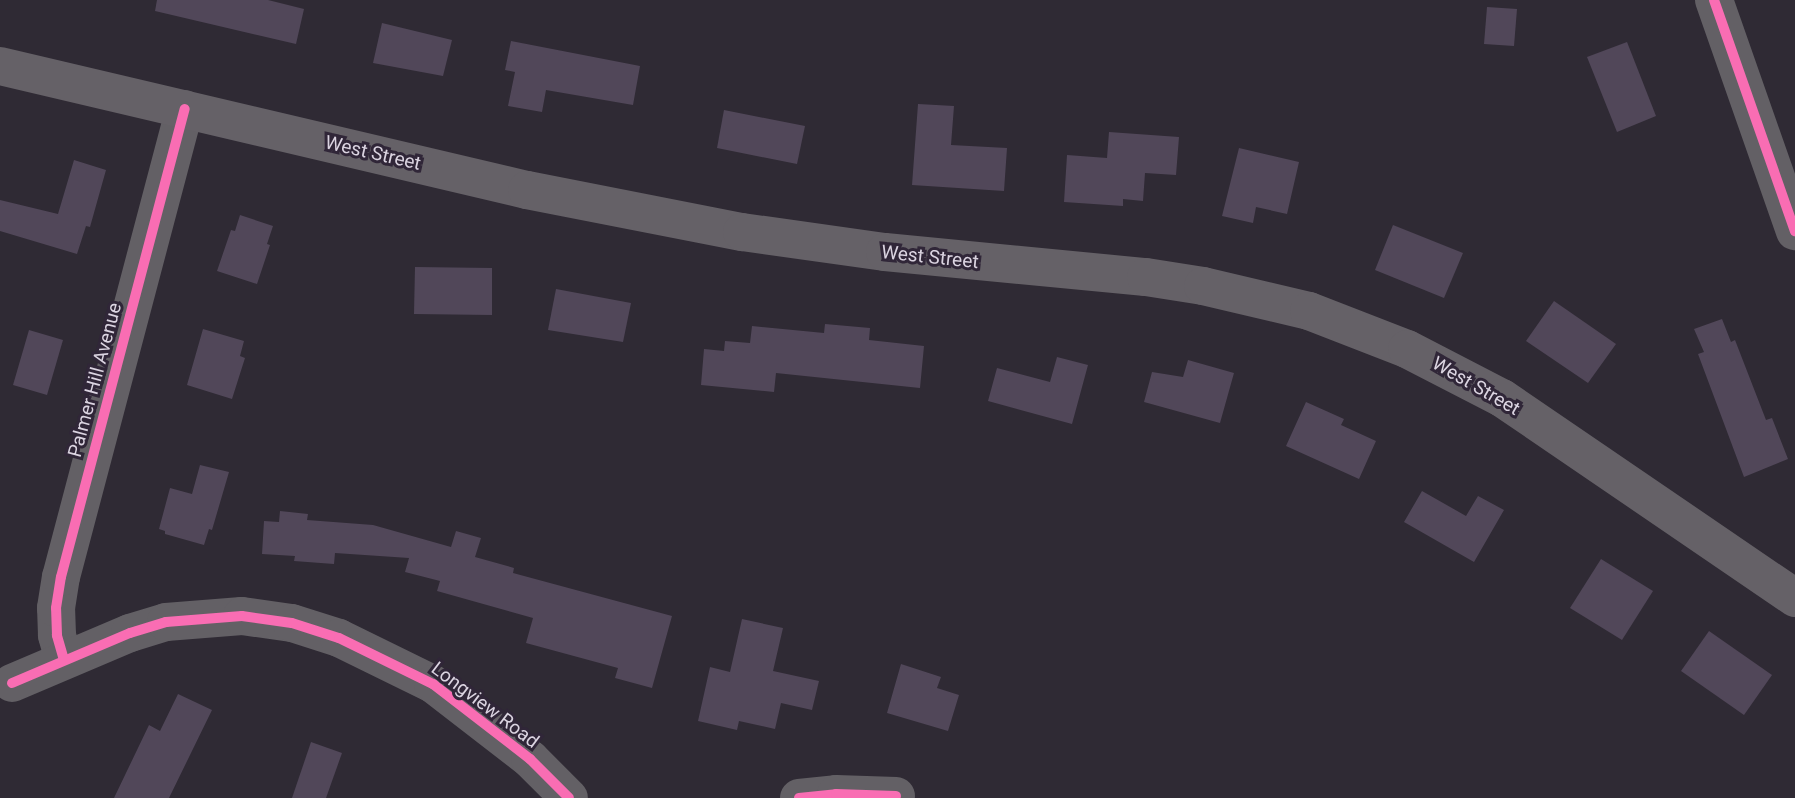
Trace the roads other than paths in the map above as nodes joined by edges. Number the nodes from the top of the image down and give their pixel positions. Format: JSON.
{"nodes":[{"id":1,"x":1714,"y":0,"type":"edge"},
{"id":2,"x":0,"y":66,"type":"edge"},
{"id":3,"x":185,"y":109,"type":"junction"},
{"id":4,"x":1795,"y":231,"type":"edge"},
{"id":5,"x":1795,"y":598,"type":"edge"},
{"id":6,"x":64,"y":660,"type":"junction"},
{"id":7,"x":12,"y":682,"type":"dead end"},
{"id":8,"x":897,"y":796,"type":"dead end"},
{"id":9,"x":575,"y":797,"type":"edge"},
{"id":10,"x":799,"y":798,"type":"edge"}],
"edges":[{"from":1,"to":4,"type":"street"},
{"from":2,"to":3,"type":"main road","name":"West Street"},
{"from":3,"to":5,"type":"main road","name":"West Street"},
{"from":3,"to":6,"type":"street","name":"Palmer Hill Avenue"},
{"from":6,"to":7,"type":"street","name":"Longview Road"},
{"from":6,"to":9,"type":"street","name":"Longview Road"},
{"from":8,"to":10,"type":"street"}]}
